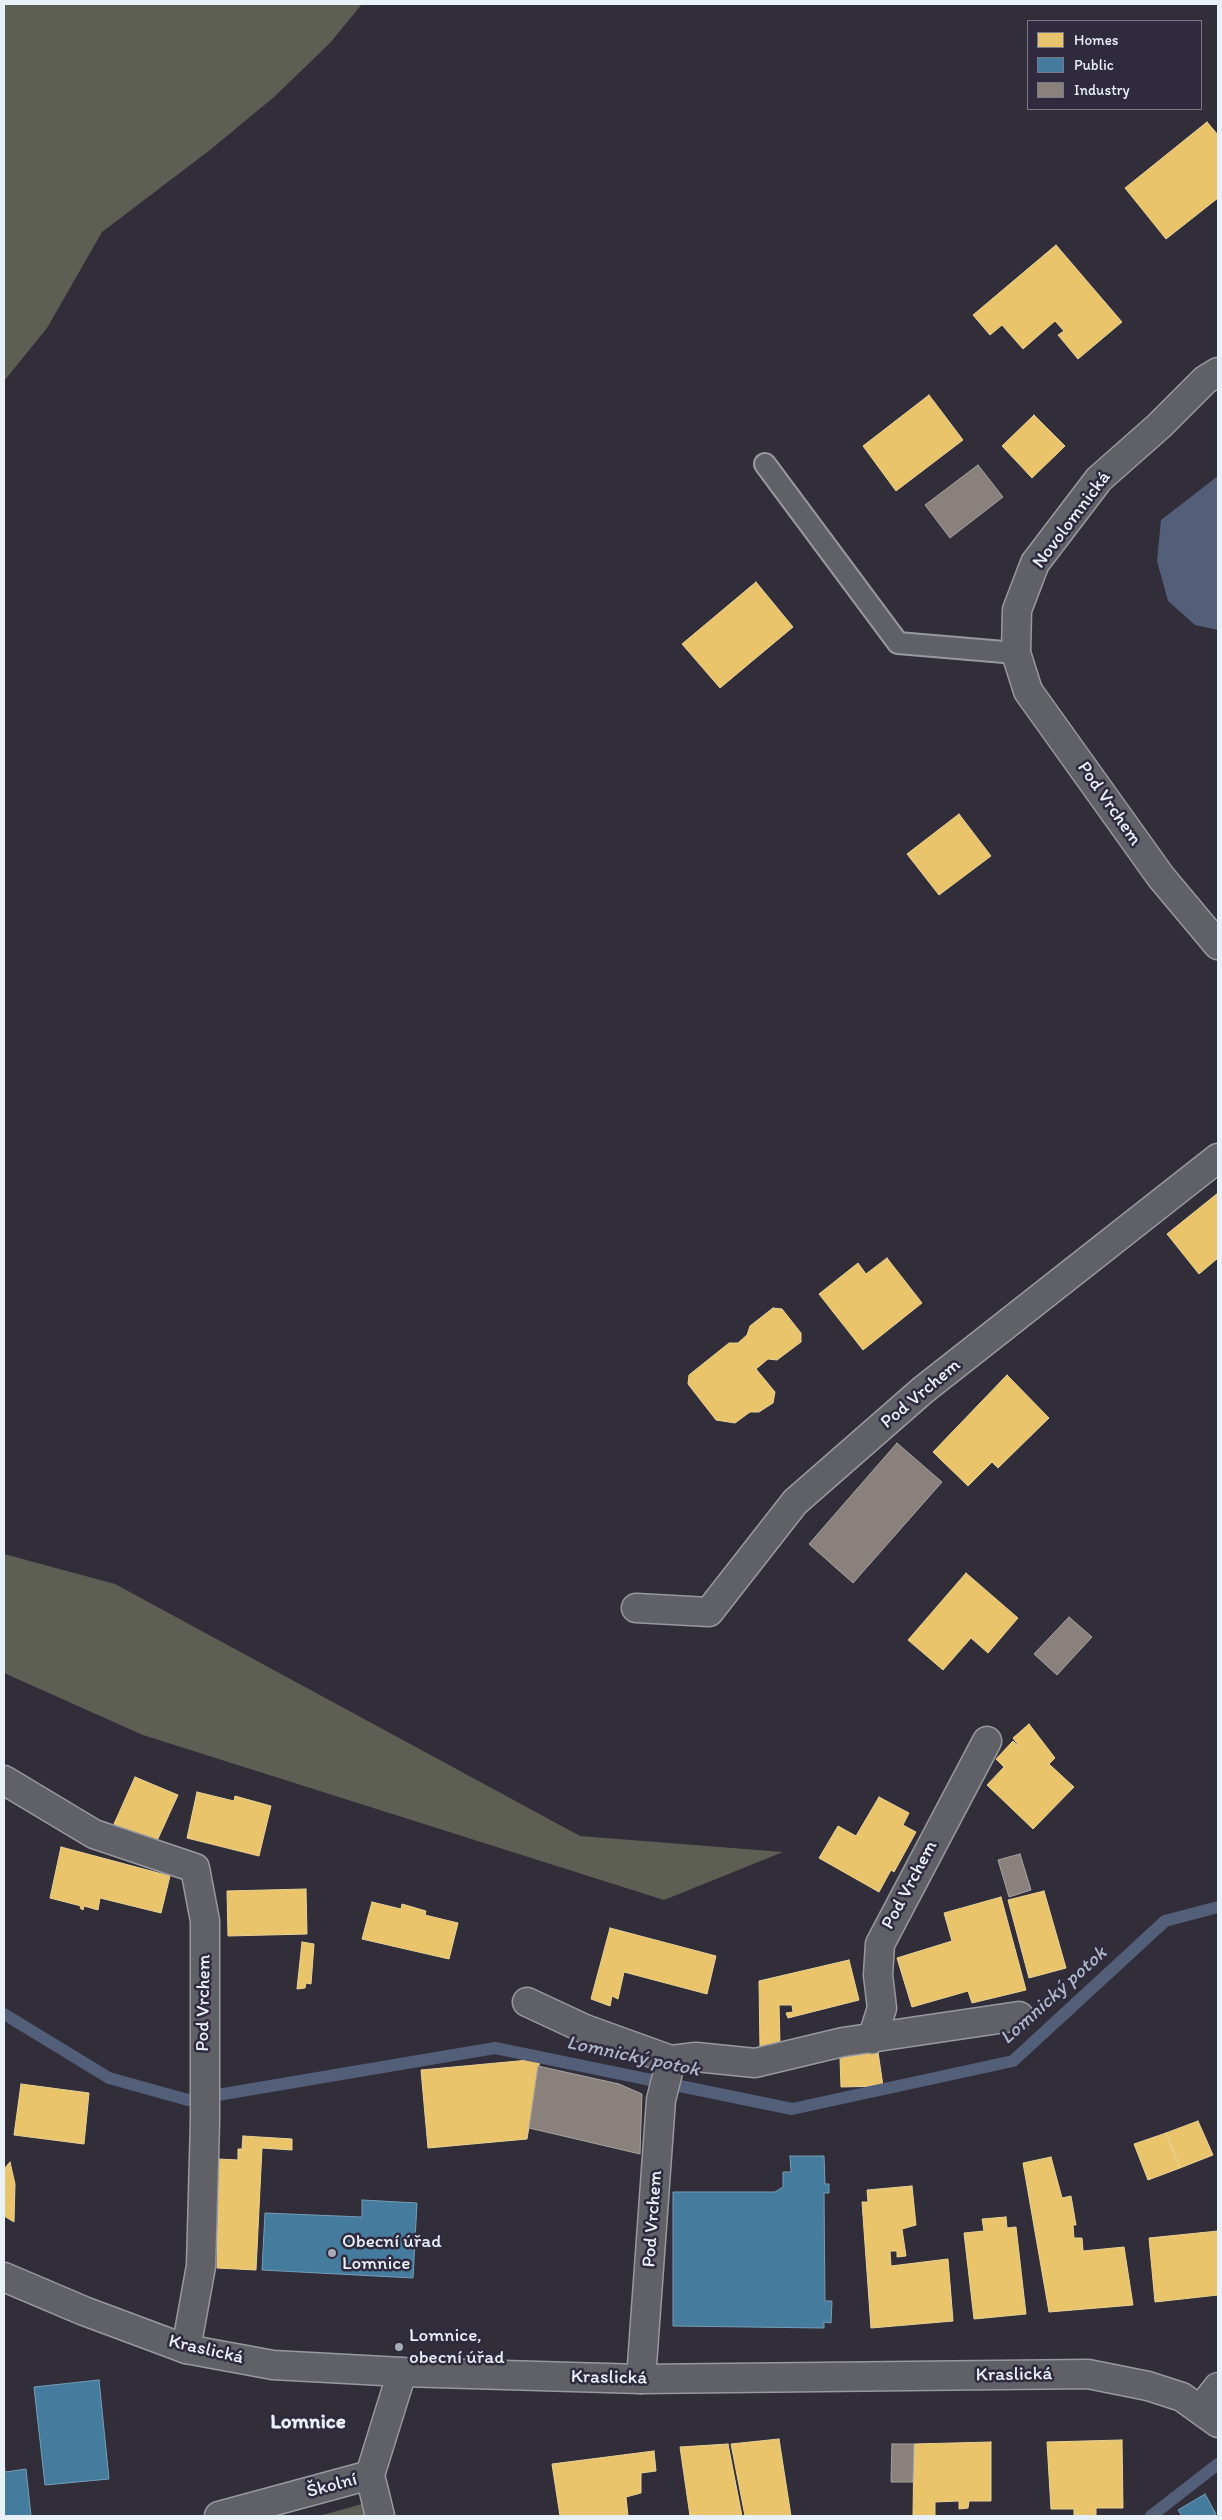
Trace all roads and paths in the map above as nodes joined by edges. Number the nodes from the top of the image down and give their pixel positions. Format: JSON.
{"nodes":[{"id":1,"x":1218,"y":372,"type":"edge"},
{"id":2,"x":765,"y":464,"type":"dead end"},
{"id":3,"x":1016,"y":653,"type":"junction"},
{"id":4,"x":1218,"y":946,"type":"edge"},
{"id":5,"x":1218,"y":1158,"type":"edge"},
{"id":6,"x":636,"y":1608,"type":"dead end"},
{"id":7,"x":987,"y":1741,"type":"dead end"},
{"id":8,"x":4,"y":1780,"type":"edge"},
{"id":9,"x":527,"y":2002,"type":"dead end"},
{"id":10,"x":1019,"y":2016,"type":"dead end"},
{"id":11,"x":872,"y":2039,"type":"junction"},
{"id":12,"x":671,"y":2060,"type":"junction"},
{"id":13,"x":4,"y":2277,"type":"edge"},
{"id":14,"x":186,"y":2349,"type":"junction"},
{"id":15,"x":402,"y":2372,"type":"junction"},
{"id":16,"x":641,"y":2379,"type":"junction"},
{"id":17,"x":1218,"y":2387,"type":"edge"},
{"id":18,"x":1210,"y":2416,"type":"edge"},
{"id":19,"x":370,"y":2475,"type":"junction"},
{"id":20,"x":219,"y":2516,"type":"edge"},
{"id":21,"x":380,"y":2516,"type":"edge"}],
"edges":[{"from":1,"to":3,"type":"street","name":"Novolomnická"},
{"from":2,"to":3,"type":"lane"},
{"from":3,"to":4,"type":"street","name":"Pod Vrchem"},
{"from":5,"to":6,"type":"street","name":"Pod Vrchem"},
{"from":7,"to":11,"type":"street","name":"Pod Vrchem"},
{"from":8,"to":14,"type":"street","name":"Pod Vrchem"},
{"from":9,"to":12,"type":"street"},
{"from":10,"to":11,"type":"street"},
{"from":11,"to":12,"type":"street"},
{"from":12,"to":16,"type":"street","name":"Pod Vrchem"},
{"from":13,"to":14,"type":"street","name":"Kraslická"},
{"from":14,"to":15,"type":"street","name":"Kraslická"},
{"from":15,"to":16,"type":"street","name":"Kraslická"},
{"from":15,"to":19,"type":"street","name":"Školní"},
{"from":16,"to":18,"type":"street","name":"Kraslická"},
{"from":17,"to":18,"type":"street"},
{"from":19,"to":20,"type":"street","name":"Školní"},
{"from":19,"to":21,"type":"street"}]}
